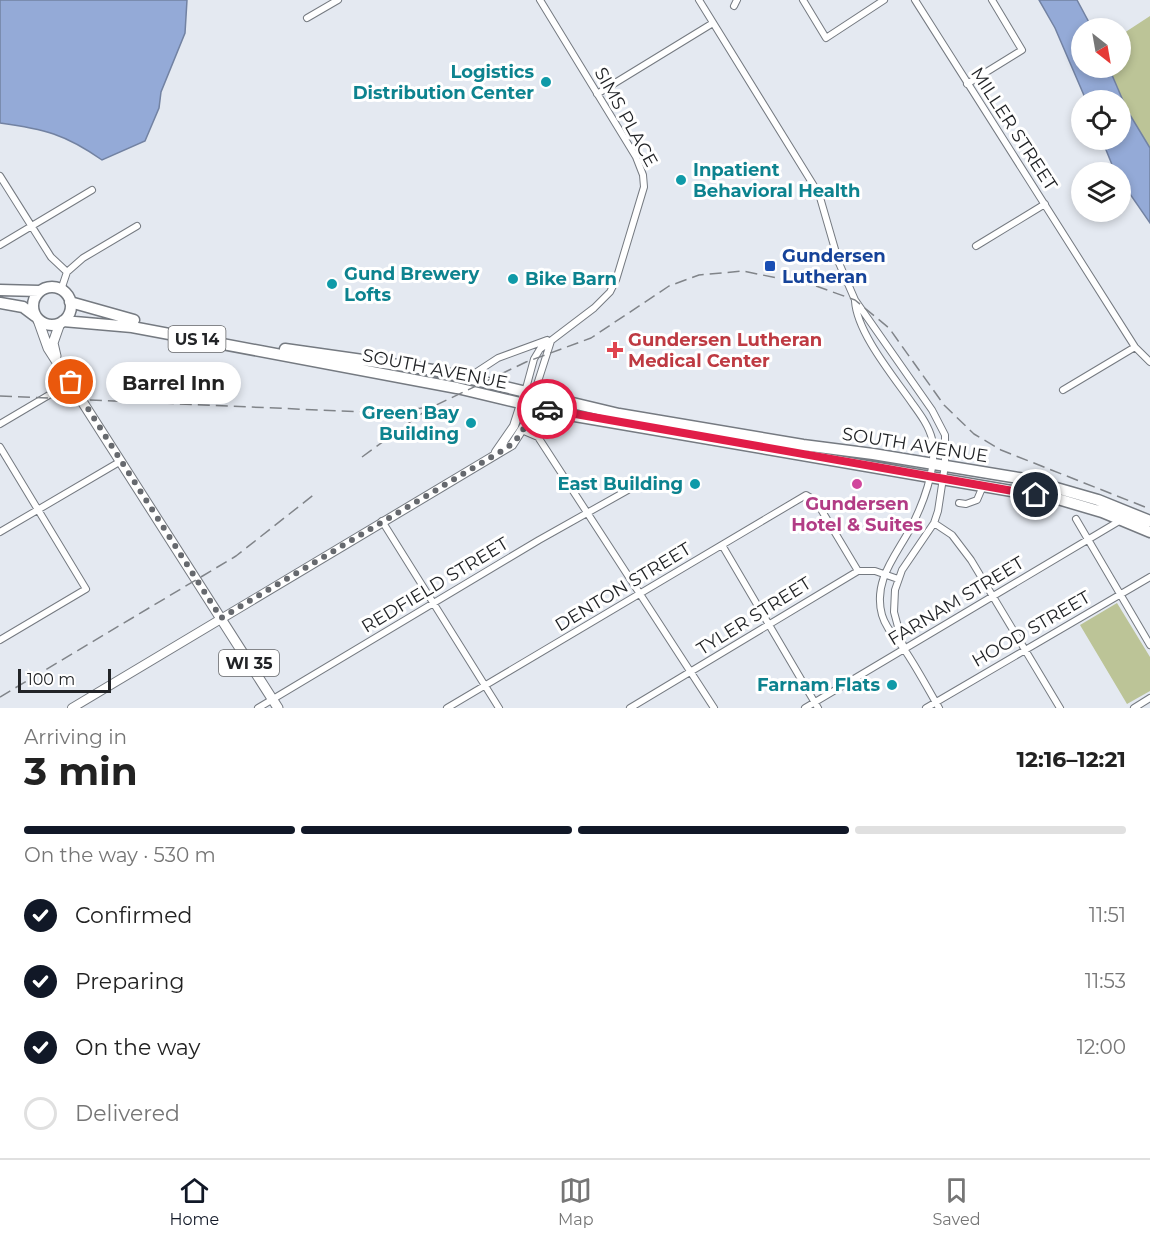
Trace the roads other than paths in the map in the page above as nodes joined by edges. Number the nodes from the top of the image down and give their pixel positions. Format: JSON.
{"nodes":[{"id":1,"x":338,"y":0,"type":"edge"},
{"id":2,"x":540,"y":0,"type":"edge"},
{"id":3,"x":699,"y":0,"type":"edge"},
{"id":4,"x":803,"y":0,"type":"edge"},
{"id":5,"x":884,"y":0,"type":"edge"},
{"id":6,"x":915,"y":0,"type":"edge"},
{"id":7,"x":992,"y":0,"type":"edge"},
{"id":8,"x":307,"y":18,"type":"dead end"},
{"id":9,"x":713,"y":23,"type":"junction"},
{"id":10,"x":967,"y":84,"type":"junction"},
{"id":11,"x":597,"y":94,"type":"junction"},
{"id":12,"x":0,"y":176,"type":"edge"},
{"id":13,"x":92,"y":190,"type":"dead end"},
{"id":14,"x":1045,"y":204,"type":"junction"},
{"id":15,"x":31,"y":226,"type":"junction"},
{"id":16,"x":137,"y":226,"type":"dead end"},
{"id":17,"x":0,"y":245,"type":"edge"},
{"id":18,"x":976,"y":246,"type":"dead end"},
{"id":19,"x":66,"y":273,"type":"junction"},
{"id":20,"x":0,"y":290,"type":"edge"},
{"id":21,"x":61,"y":290,"type":"junction"},
{"id":22,"x":39,"y":291,"type":"junction"},
{"id":23,"x":855,"y":300,"type":"junction"},
{"id":24,"x":0,"y":303,"type":"edge"},
{"id":25,"x":70,"y":303,"type":"junction"},
{"id":26,"x":37,"y":318,"type":"junction"},
{"id":27,"x":62,"y":322,"type":"junction"},
{"id":28,"x":553,"y":338,"type":"junction"},
{"id":29,"x":1135,"y":347,"type":"junction"},
{"id":30,"x":57,"y":361,"type":"junction"},
{"id":31,"x":1150,"y":362,"type":"edge"},
{"id":32,"x":469,"y":377,"type":"junction"},
{"id":33,"x":71,"y":382,"type":"junction"},
{"id":34,"x":1063,"y":390,"type":"dead end"},
{"id":35,"x":530,"y":393,"type":"junction"},
{"id":36,"x":527,"y":405,"type":"junction"},
{"id":37,"x":0,"y":424,"type":"edge"},
{"id":38,"x":524,"y":431,"type":"junction"},
{"id":39,"x":0,"y":447,"type":"edge"},
{"id":40,"x":495,"y":454,"type":"junction"},
{"id":41,"x":121,"y":461,"type":"junction"},
{"id":42,"x":931,"y":463,"type":"junction"},
{"id":43,"x":945,"y":465,"type":"junction"},
{"id":44,"x":928,"y":477,"type":"junction"},
{"id":45,"x":944,"y":479,"type":"junction"},
{"id":46,"x":983,"y":486,"type":"junction"},
{"id":47,"x":628,"y":490,"type":"dead end"},
{"id":48,"x":959,"y":503,"type":"dead end"},
{"id":49,"x":38,"y":510,"type":"junction"},
{"id":50,"x":588,"y":512,"type":"junction"},
{"id":51,"x":1076,"y":519,"type":"dead end"},
{"id":52,"x":1122,"y":519,"type":"junction"},
{"id":53,"x":382,"y":521,"type":"junction"},
{"id":54,"x":1150,"y":521,"type":"edge"},
{"id":55,"x":934,"y":523,"type":"junction"},
{"id":56,"x":0,"y":532,"type":"edge"},
{"id":57,"x":1150,"y":532,"type":"edge"},
{"id":58,"x":1089,"y":540,"type":"junction"},
{"id":59,"x":722,"y":545,"type":"junction"},
{"id":60,"x":858,"y":571,"type":"junction"},
{"id":61,"x":884,"y":574,"type":"junction"},
{"id":62,"x":1150,"y":577,"type":"edge"},
{"id":63,"x":898,"y":579,"type":"junction"},
{"id":64,"x":641,"y":594,"type":"junction"},
{"id":65,"x":1121,"y":594,"type":"junction"},
{"id":66,"x":993,"y":596,"type":"junction"},
{"id":67,"x":434,"y":603,"type":"junction"},
{"id":68,"x":221,"y":618,"type":"junction"},
{"id":69,"x":768,"y":624,"type":"junction"},
{"id":70,"x":0,"y":640,"type":"edge"},
{"id":71,"x":1150,"y":645,"type":"edge"},
{"id":72,"x":904,"y":649,"type":"junction"},
{"id":73,"x":1025,"y":650,"type":"junction"},
{"id":74,"x":690,"y":672,"type":"junction"},
{"id":75,"x":486,"y":686,"type":"junction"},
{"id":76,"x":1150,"y":698,"type":"edge"},
{"id":77,"x":86,"y":704,"type":"edge"},
{"id":78,"x":275,"y":704,"type":"edge"},
{"id":79,"x":817,"y":705,"type":"edge"},
{"id":80,"x":938,"y":705,"type":"edge"},
{"id":81,"x":72,"y":708,"type":"edge"},
{"id":82,"x":258,"y":708,"type":"edge"},
{"id":83,"x":447,"y":708,"type":"edge"},
{"id":84,"x":499,"y":708,"type":"edge"},
{"id":85,"x":630,"y":708,"type":"edge"},
{"id":86,"x":714,"y":708,"type":"edge"},
{"id":87,"x":805,"y":708,"type":"edge"},
{"id":88,"x":926,"y":708,"type":"edge"},
{"id":89,"x":1060,"y":708,"type":"edge"},
{"id":90,"x":1134,"y":708,"type":"edge"}],
"edges":[{"from":1,"to":8,"type":"street"},
{"from":2,"to":11,"type":"street","name":"SIMS PLACE"},
{"from":3,"to":9,"type":"street"},
{"from":4,"to":5,"type":"street"},
{"from":6,"to":10,"type":"street","name":"MILLER STREET"},
{"from":7,"to":10,"type":"street"},
{"from":9,"to":11,"type":"street"},
{"from":9,"to":23,"type":"street"},
{"from":10,"to":14,"type":"street","name":"MILLER STREET"},
{"from":11,"to":28,"type":"street","name":"SIMS PLACE"},
{"from":12,"to":15,"type":"street"},
{"from":13,"to":15,"type":"street"},
{"from":14,"to":18,"type":"street"},
{"from":14,"to":29,"type":"street","name":"MILLER STREET"},
{"from":15,"to":17,"type":"street"},
{"from":15,"to":19,"type":"street"},
{"from":16,"to":19,"type":"street"},
{"from":19,"to":21,"type":"street"},
{"from":20,"to":22,"type":"highway"},
{"from":21,"to":22,"type":"highway"},
{"from":21,"to":25,"type":"highway"},
{"from":22,"to":26,"type":"highway"},
{"from":23,"to":42,"type":"street"},
{"from":23,"to":43,"type":"street"},
{"from":24,"to":26,"type":"highway","name":"SOUTH AVENUE","number":"US 14"},
{"from":25,"to":27,"type":"highway"},
{"from":25,"to":32,"type":"highway","name":"SOUTH AVENUE","number":"US 14"},
{"from":26,"to":27,"type":"highway","name":"SOUTH AVENUE","number":"US 14"},
{"from":26,"to":30,"type":"main road","number":"WI 35"},
{"from":27,"to":30,"type":"main road"},
{"from":27,"to":36,"type":"highway","name":"SOUTH AVENUE","number":"US 14"},
{"from":28,"to":32,"type":"street","name":"SIMS PLACE"},
{"from":28,"to":35,"type":"street"},
{"from":29,"to":31,"type":"street","name":"MILLER STREET"},
{"from":29,"to":34,"type":"street"},
{"from":30,"to":33,"type":"main road","number":"WI 35"},
{"from":32,"to":35,"type":"highway","name":"SOUTH AVENUE","number":"US 14"},
{"from":33,"to":37,"type":"street"},
{"from":33,"to":41,"type":"main road","number":"WI 35"},
{"from":35,"to":36,"type":"street"},
{"from":35,"to":42,"type":"highway","name":"SOUTH AVENUE","number":"US 14"},
{"from":36,"to":38,"type":"street"},
{"from":36,"to":40,"type":"street"},
{"from":36,"to":44,"type":"highway","name":"SOUTH AVENUE","number":"US 14"},
{"from":38,"to":40,"type":"street"},
{"from":38,"to":50,"type":"street"},
{"from":39,"to":49,"type":"street"},
{"from":40,"to":53,"type":"street"},
{"from":41,"to":49,"type":"street"},
{"from":41,"to":68,"type":"main road","number":"WI 35"},
{"from":42,"to":43,"type":"highway","name":"SOUTH AVENUE","number":"US 14"},
{"from":42,"to":44,"type":"street"},
{"from":43,"to":45,"type":"street"},
{"from":43,"to":54,"type":"highway","name":"SOUTH AVENUE","number":"US 14"},
{"from":44,"to":45,"type":"highway","name":"SOUTH AVENUE","number":"US 14"},
{"from":44,"to":61,"type":"street"},
{"from":45,"to":46,"type":"highway","name":"SOUTH AVENUE","number":"US 14"},
{"from":45,"to":55,"type":"street"},
{"from":46,"to":48,"type":"street"},
{"from":46,"to":52,"type":"highway","name":"SOUTH AVENUE","number":"US 14"},
{"from":47,"to":50,"type":"street","name":"REDFIELD STREET"},
{"from":49,"to":56,"type":"street"},
{"from":49,"to":70,"type":"street"},
{"from":50,"to":64,"type":"street"},
{"from":50,"to":67,"type":"street","name":"REDFIELD STREET"},
{"from":51,"to":58,"type":"street"},
{"from":52,"to":57,"type":"highway","name":"SOUTH AVENUE","number":"US 14"},
{"from":52,"to":58,"type":"street","name":"FARNAM STREET"},
{"from":53,"to":67,"type":"street"},
{"from":53,"to":68,"type":"street"},
{"from":55,"to":63,"type":"street"},
{"from":55,"to":66,"type":"street"},
{"from":58,"to":65,"type":"street"},
{"from":58,"to":66,"type":"street","name":"FARNAM STREET"},
{"from":59,"to":60,"type":"street","name":"DENTON STREET"},
{"from":59,"to":64,"type":"street","name":"DENTON STREET"},
{"from":59,"to":69,"type":"street"},
{"from":60,"to":61,"type":"street"},
{"from":60,"to":69,"type":"street","name":"TYLER STREET"},
{"from":61,"to":63,"type":"street"},
{"from":61,"to":72,"type":"street"},
{"from":62,"to":65,"type":"street","name":"HOOD STREET"},
{"from":63,"to":72,"type":"street"},
{"from":64,"to":74,"type":"street"},
{"from":64,"to":75,"type":"street","name":"DENTON STREET"},
{"from":65,"to":71,"type":"street"},
{"from":65,"to":73,"type":"street","name":"HOOD STREET"},
{"from":66,"to":72,"type":"street","name":"FARNAM STREET"},
{"from":66,"to":73,"type":"street"},
{"from":67,"to":75,"type":"street"},
{"from":67,"to":78,"type":"street","name":"REDFIELD STREET"},
{"from":68,"to":77,"type":"street"},
{"from":68,"to":78,"type":"main road","number":"WI 35"},
{"from":69,"to":74,"type":"street","name":"TYLER STREET"},
{"from":69,"to":79,"type":"street"},
{"from":72,"to":79,"type":"street","name":"FARNAM STREET"},
{"from":72,"to":80,"type":"street"},
{"from":73,"to":80,"type":"street","name":"HOOD STREET"},
{"from":73,"to":89,"type":"street"},
{"from":74,"to":85,"type":"street","name":"TYLER STREET"},
{"from":74,"to":86,"type":"street"},
{"from":75,"to":83,"type":"street","name":"DENTON STREET"},
{"from":75,"to":84,"type":"street"},
{"from":76,"to":90,"type":"street"},
{"from":77,"to":81,"type":"street"},
{"from":78,"to":82,"type":"street","name":"REDFIELD STREET"},
{"from":79,"to":87,"type":"street","name":"FARNAM STREET"},
{"from":80,"to":88,"type":"street","name":"HOOD STREET"}]}
